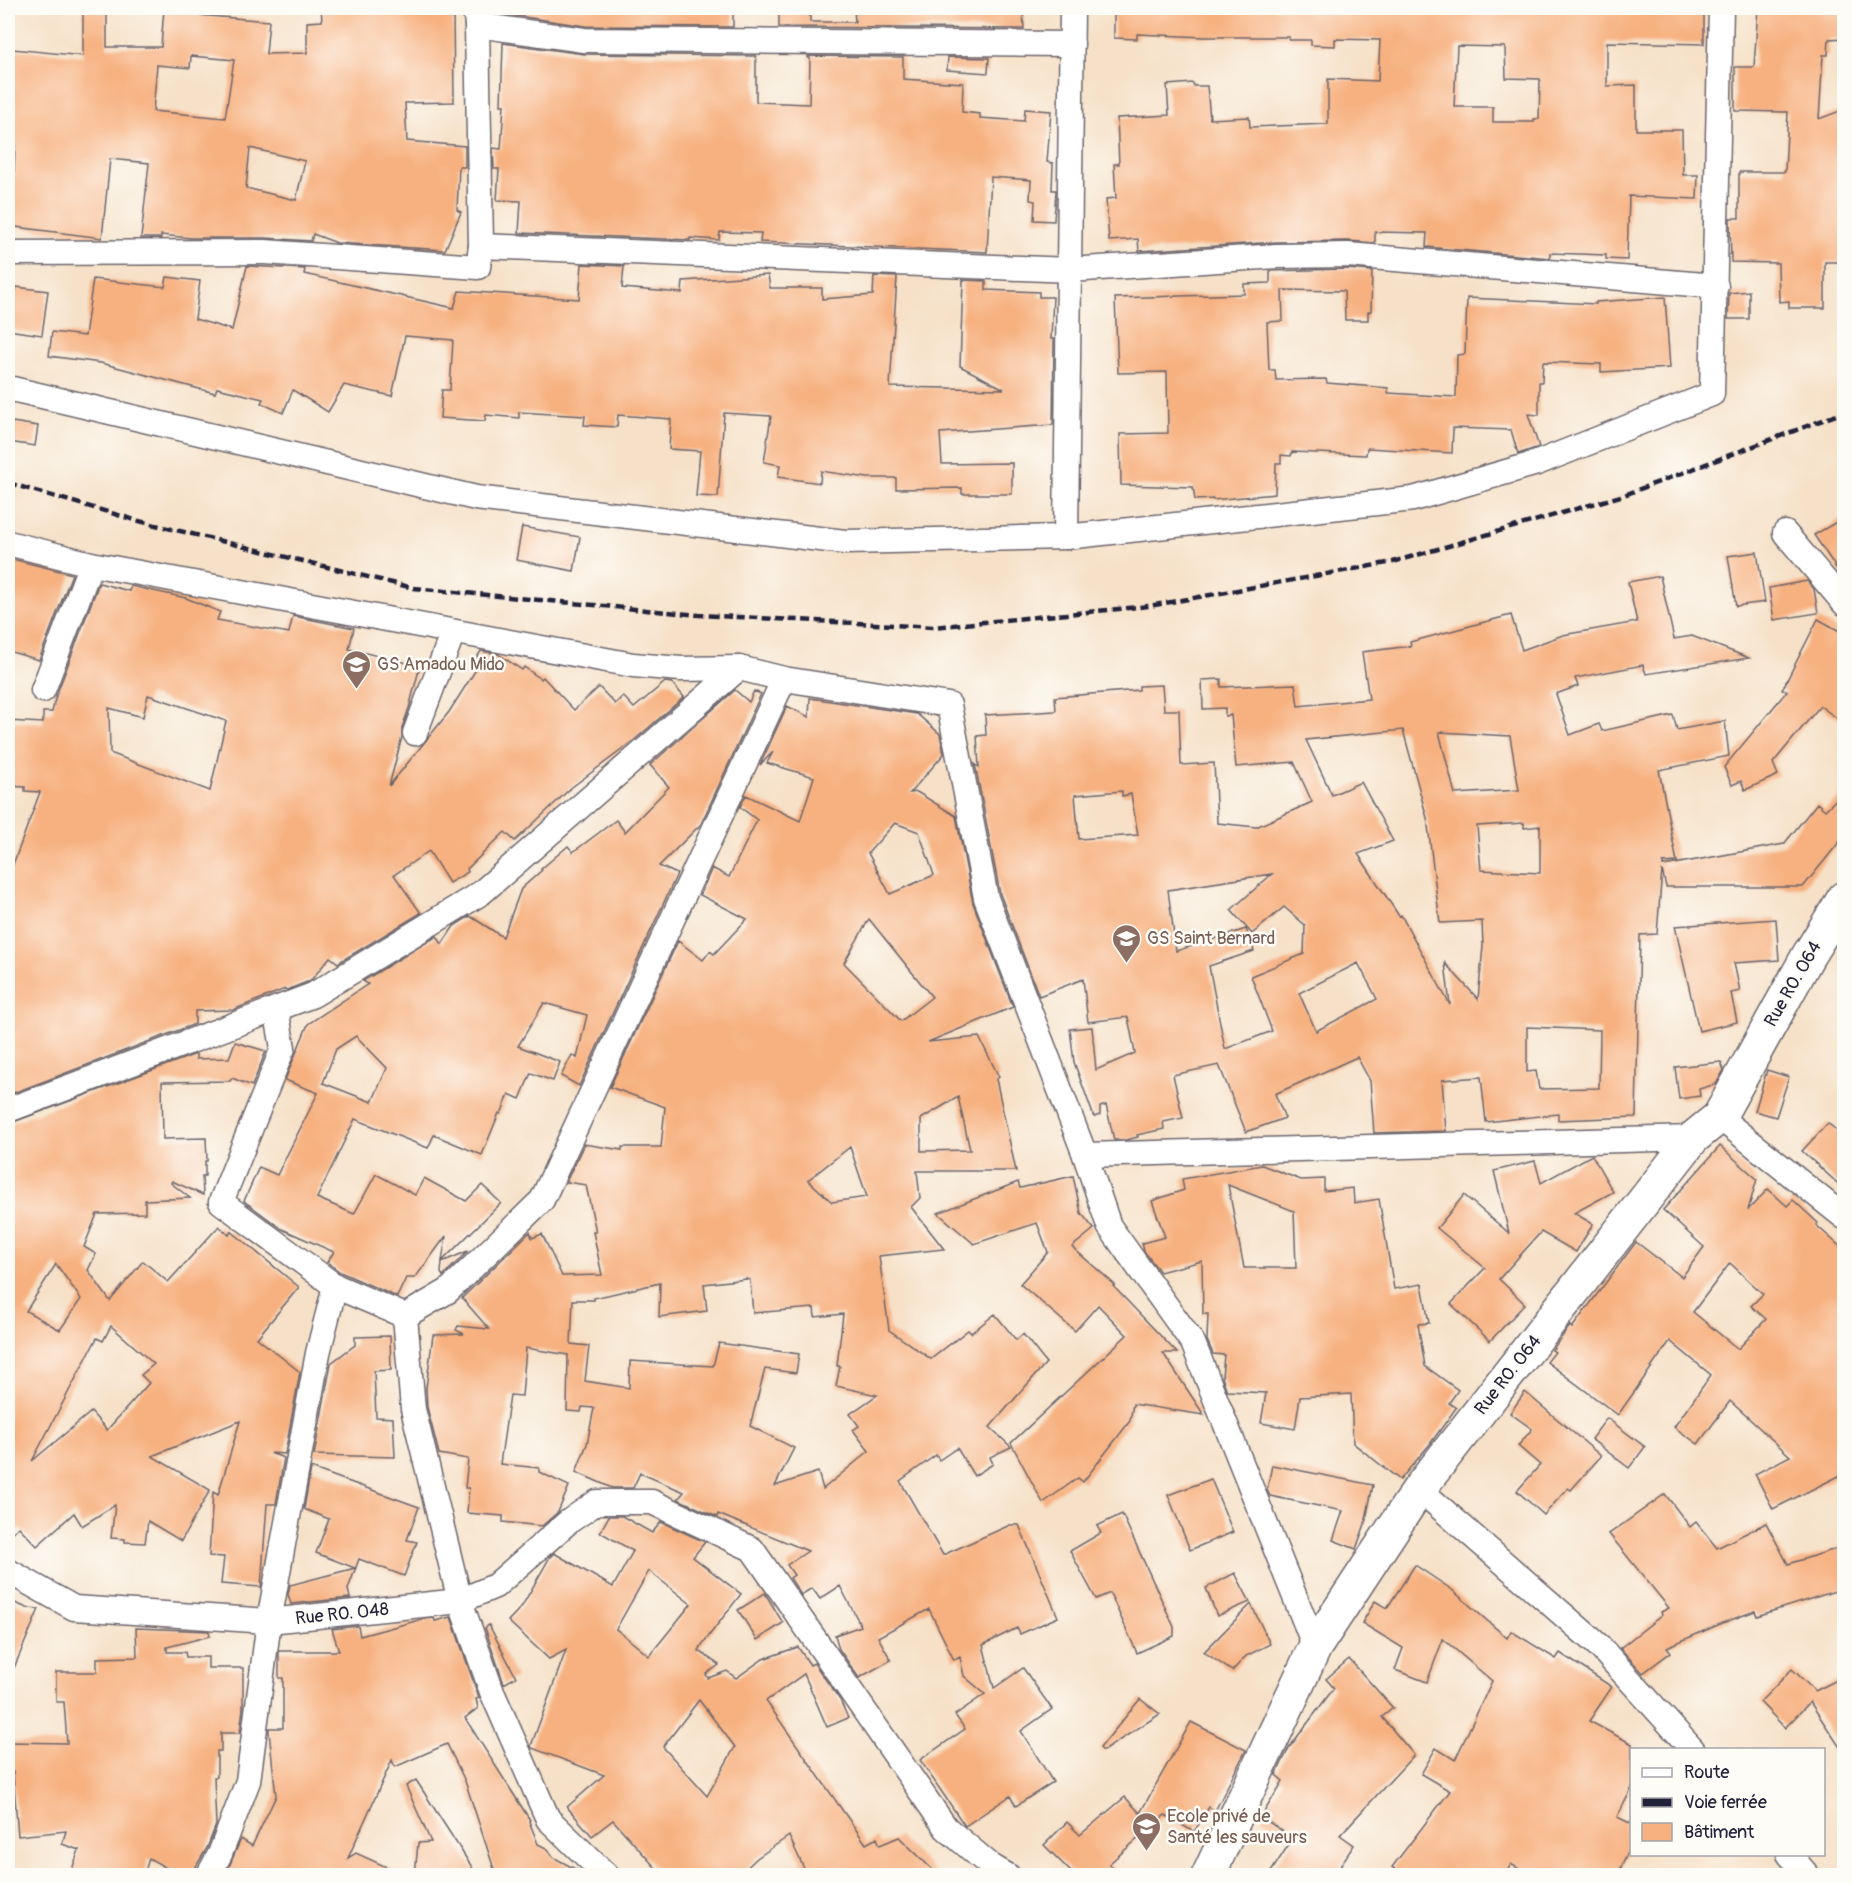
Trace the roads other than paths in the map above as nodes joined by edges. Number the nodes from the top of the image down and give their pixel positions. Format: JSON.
{"nodes":[{"id":1,"x":1072,"y":8,"type":"edge"},
{"id":2,"x":1721,"y":8,"type":"edge"},
{"id":3,"x":476,"y":16,"type":"edge"},
{"id":4,"x":1072,"y":45,"type":"junction"},
{"id":5,"x":481,"y":246,"type":"junction"},
{"id":6,"x":8,"y":253,"type":"edge"},
{"id":7,"x":1070,"y":270,"type":"junction"},
{"id":8,"x":1716,"y":286,"type":"junction"},
{"id":9,"x":8,"y":388,"type":"edge"},
{"id":10,"x":1785,"y":533,"type":"dead end"},
{"id":11,"x":1066,"y":537,"type":"junction"},
{"id":12,"x":8,"y":543,"type":"edge"},
{"id":13,"x":91,"y":564,"type":"junction"},
{"id":14,"x":1845,"y":603,"type":"edge"},
{"id":15,"x":453,"y":632,"type":"junction"},
{"id":16,"x":739,"y":668,"type":"junction"},
{"id":17,"x":784,"y":680,"type":"junction"},
{"id":18,"x":43,"y":690,"type":"dead end"},
{"id":19,"x":415,"y":733,"type":"dead end"},
{"id":20,"x":1845,"y":898,"type":"edge"},
{"id":21,"x":276,"y":1010,"type":"junction"},
{"id":22,"x":8,"y":1110,"type":"edge"},
{"id":23,"x":1719,"y":1117,"type":"junction"},
{"id":24,"x":1693,"y":1138,"type":"junction"},
{"id":25,"x":1085,"y":1155,"type":"junction"},
{"id":26,"x":1845,"y":1216,"type":"edge"},
{"id":27,"x":335,"y":1286,"type":"junction"},
{"id":28,"x":405,"y":1316,"type":"junction"},
{"id":29,"x":1419,"y":1489,"type":"junction"},
{"id":30,"x":8,"y":1571,"type":"edge"},
{"id":31,"x":460,"y":1601,"type":"junction"},
{"id":32,"x":269,"y":1621,"type":"junction"},
{"id":33,"x":1315,"y":1647,"type":"junction"},
{"id":34,"x":1692,"y":1748,"type":"edge"},
{"id":35,"x":1791,"y":1856,"type":"edge"},
{"id":36,"x":208,"y":1875,"type":"edge"},
{"id":37,"x":606,"y":1875,"type":"edge"},
{"id":38,"x":1008,"y":1875,"type":"edge"},
{"id":39,"x":1209,"y":1875,"type":"edge"},
{"id":40,"x":1808,"y":1875,"type":"edge"}],
"edges":[{"from":1,"to":4,"type":"street"},
{"from":2,"to":8,"type":"street"},
{"from":3,"to":4,"type":"street"},
{"from":3,"to":5,"type":"street"},
{"from":4,"to":7,"type":"street"},
{"from":5,"to":6,"type":"street"},
{"from":5,"to":7,"type":"street"},
{"from":7,"to":8,"type":"street"},
{"from":7,"to":11,"type":"street"},
{"from":8,"to":11,"type":"street"},
{"from":9,"to":11,"type":"street"},
{"from":10,"to":14,"type":"street"},
{"from":12,"to":13,"type":"street"},
{"from":13,"to":15,"type":"street"},
{"from":13,"to":18,"type":"street"},
{"from":15,"to":16,"type":"street"},
{"from":15,"to":19,"type":"street"},
{"from":16,"to":17,"type":"street"},
{"from":16,"to":21,"type":"street"},
{"from":17,"to":25,"type":"street"},
{"from":17,"to":28,"type":"street"},
{"from":20,"to":23,"type":"street","name":"Rue RO. 064"},
{"from":21,"to":22,"type":"street"},
{"from":21,"to":27,"type":"street"},
{"from":23,"to":24,"type":"street","name":"Rue RO. 064"},
{"from":23,"to":26,"type":"street"},
{"from":24,"to":25,"type":"street"},
{"from":24,"to":29,"type":"street","name":"Rue RO. 064"},
{"from":25,"to":33,"type":"street"},
{"from":27,"to":28,"type":"street"},
{"from":27,"to":32,"type":"street"},
{"from":28,"to":31,"type":"street"},
{"from":29,"to":33,"type":"street","name":"Rue RO. 064"},
{"from":29,"to":34,"type":"street"},
{"from":30,"to":32,"type":"street","name":"Rue RO. 048"},
{"from":31,"to":32,"type":"street","name":"Rue RO. 048"},
{"from":31,"to":37,"type":"street"},
{"from":31,"to":38,"type":"street","name":"Rue RO. 048"},
{"from":32,"to":36,"type":"street"},
{"from":33,"to":39,"type":"street","name":"Rue RO. 064"},
{"from":35,"to":40,"type":"street"}]}
